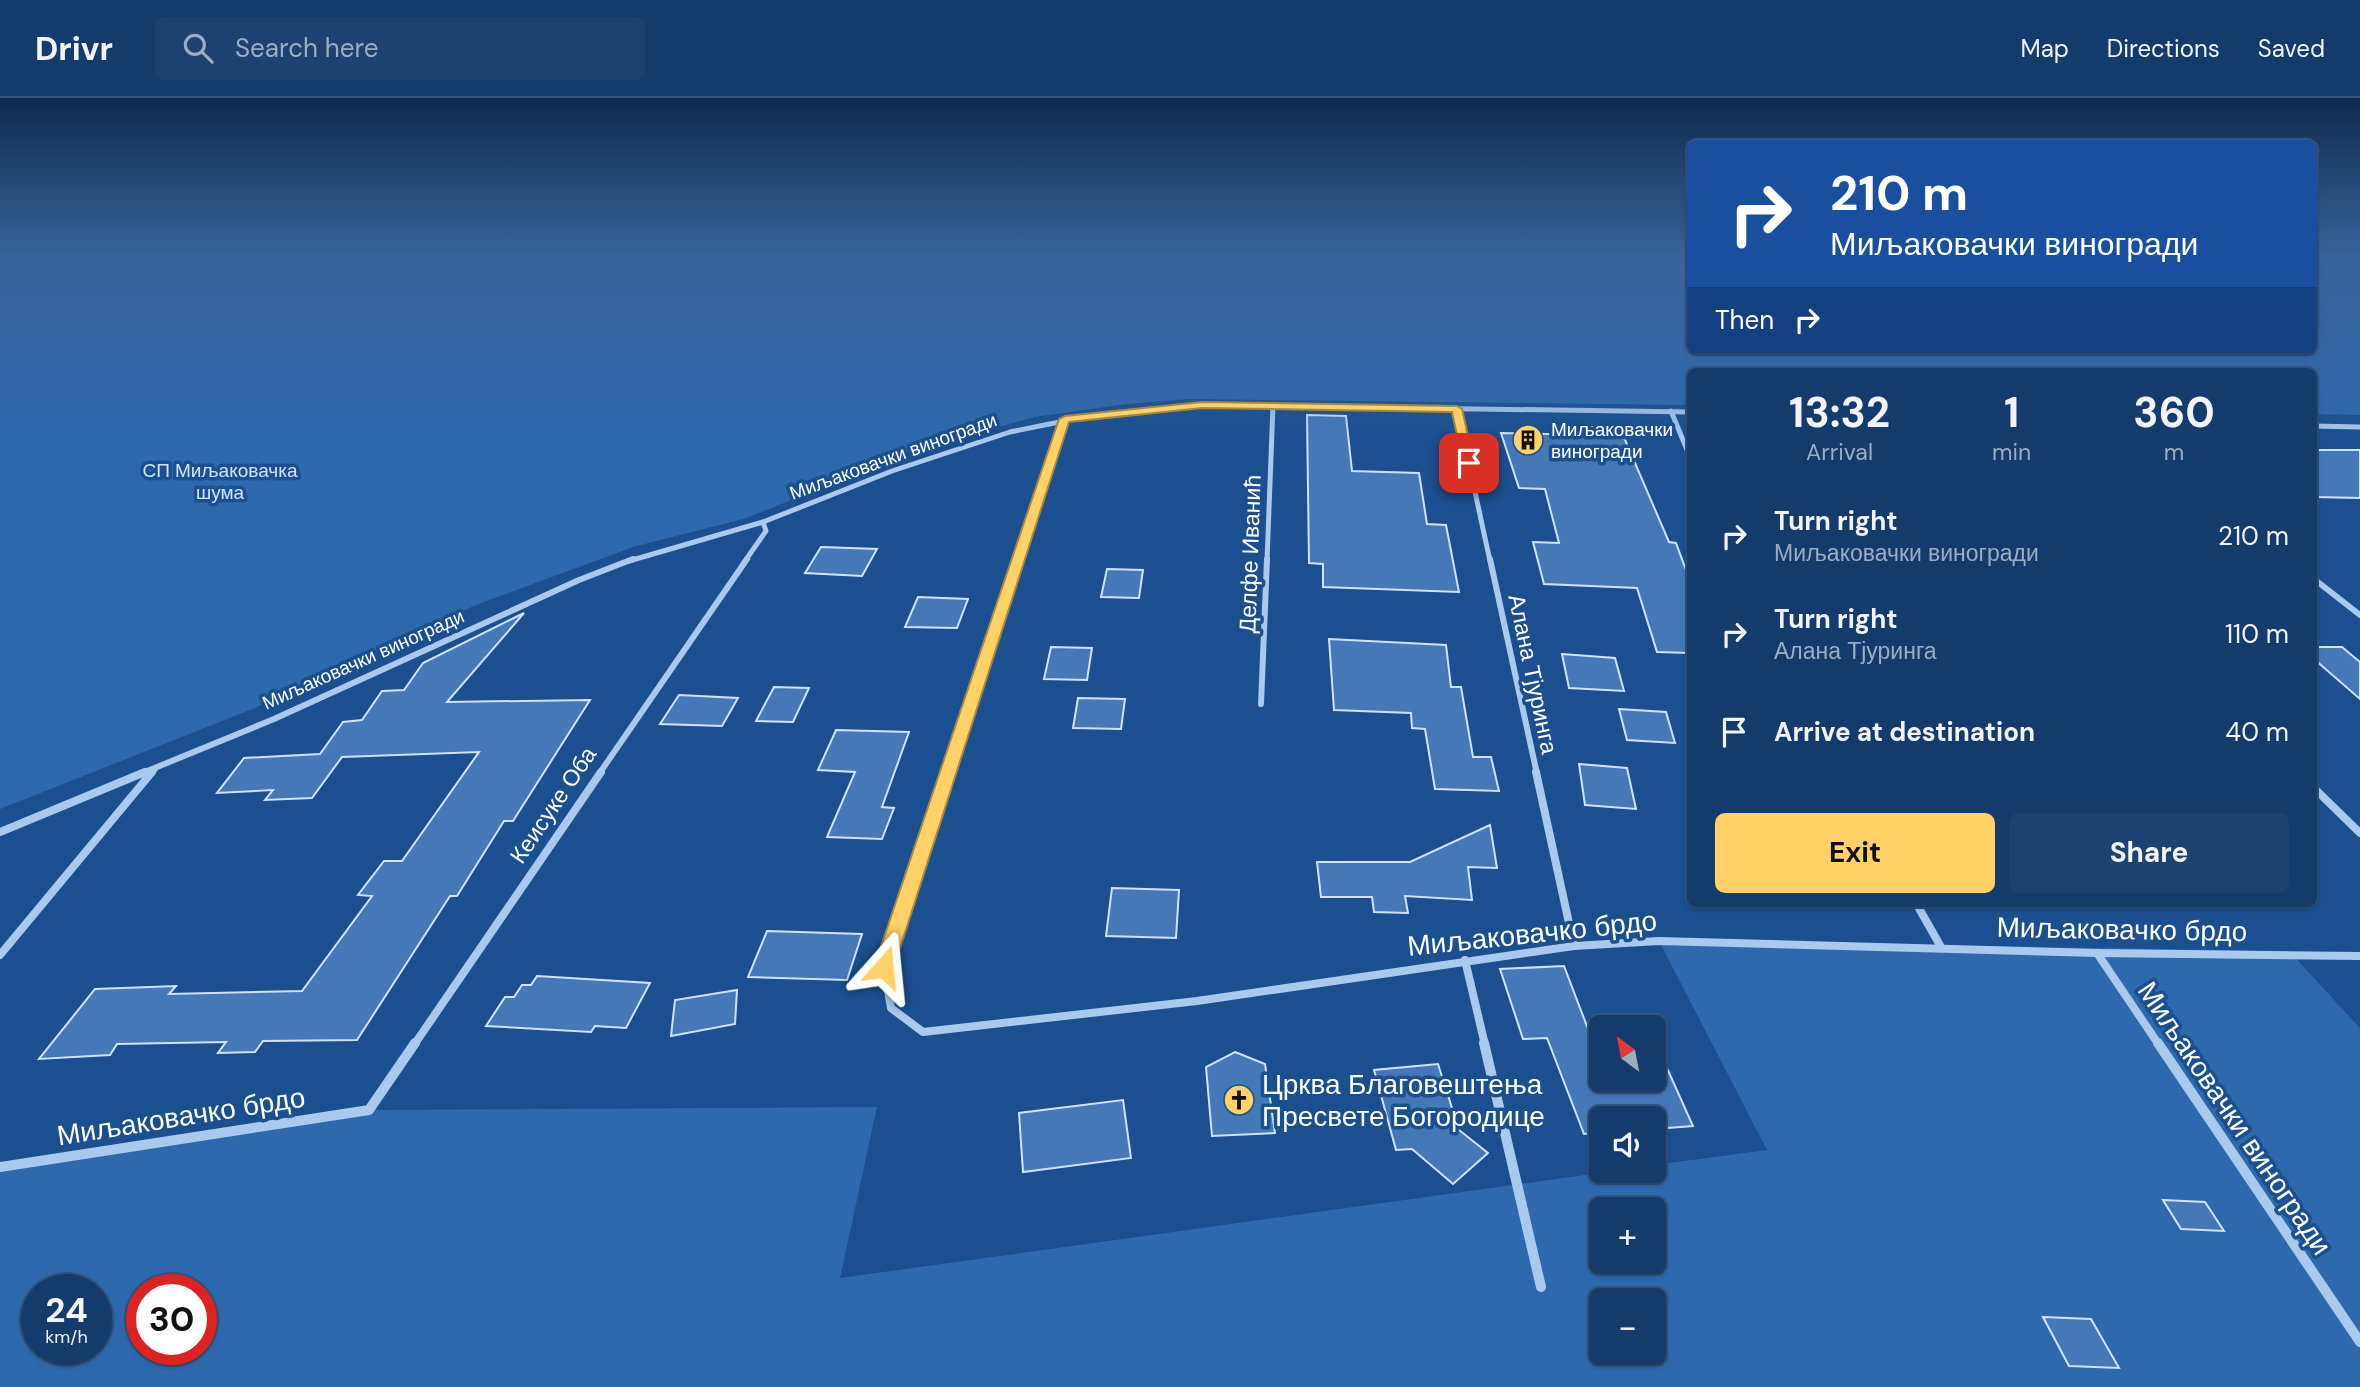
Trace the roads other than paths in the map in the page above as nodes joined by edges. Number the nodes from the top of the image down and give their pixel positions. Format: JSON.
{"nodes":[{"id":1,"x":1273,"y":405,"type":"junction"},
{"id":2,"x":1457,"y":409,"type":"junction"},
{"id":3,"x":1671,"y":411,"type":"junction"},
{"id":4,"x":1687,"y":412,"type":"edge"},
{"id":5,"x":1065,"y":419,"type":"junction"},
{"id":6,"x":2317,"y":426,"type":"edge"},
{"id":7,"x":2360,"y":427,"type":"edge"},
{"id":8,"x":1687,"y":450,"type":"edge"},
{"id":9,"x":762,"y":522,"type":"junction"},
{"id":10,"x":2317,"y":581,"type":"edge"},
{"id":11,"x":2360,"y":615,"type":"edge"},
{"id":12,"x":1262,"y":704,"type":"dead end"},
{"id":13,"x":156,"y":769,"type":"junction"},
{"id":14,"x":2317,"y":791,"type":"edge"},
{"id":15,"x":0,"y":832,"type":"edge"},
{"id":16,"x":2360,"y":834,"type":"edge"},
{"id":17,"x":1918,"y":907,"type":"edge"},
{"id":18,"x":1574,"y":946,"type":"junction"},
{"id":19,"x":1941,"y":947,"type":"junction"},
{"id":20,"x":2096,"y":953,"type":"junction"},
{"id":21,"x":0,"y":955,"type":"edge"},
{"id":22,"x":2360,"y":956,"type":"edge"},
{"id":23,"x":1465,"y":960,"type":"junction"},
{"id":24,"x":369,"y":1110,"type":"joint"},
{"id":25,"x":0,"y":1167,"type":"edge"},
{"id":26,"x":1541,"y":1287,"type":"dead end"},
{"id":27,"x":2360,"y":1342,"type":"edge"}],
"edges":[{"from":1,"to":2,"type":"street","name":"Миљаковачки виногради"},
{"from":1,"to":5,"type":"street","name":"Миљаковачки виногради"},
{"from":1,"to":12,"type":"street","name":"Делфе Иванић"},
{"from":2,"to":3,"type":"street","name":"Миљаковачки виногради"},
{"from":2,"to":18,"type":"street","name":"Алана Тјуринга"},
{"from":3,"to":4,"type":"street","name":"Миљаковачки виногради"},
{"from":3,"to":8,"type":"street"},
{"from":5,"to":9,"type":"street","name":"Миљаковачки виногради"},
{"from":5,"to":23,"type":"street","name":"Миљаковачко брдо"},
{"from":6,"to":7,"type":"street"},
{"from":9,"to":13,"type":"street","name":"Миљаковачки виногради"},
{"from":9,"to":24,"type":"street","name":"Кеисуке Оба"},
{"from":10,"to":11,"type":"street"},
{"from":13,"to":15,"type":"street","name":"Миљаковачки виногради"},
{"from":13,"to":21,"type":"street","name":"Миљаковачки виногради"},
{"from":14,"to":16,"type":"street"},
{"from":17,"to":19,"type":"street"},
{"from":18,"to":19,"type":"street","name":"Миљаковачко брдо"},
{"from":18,"to":23,"type":"street","name":"Миљаковачко брдо"},
{"from":19,"to":20,"type":"street","name":"Миљаковачко брдо"},
{"from":20,"to":22,"type":"street","name":"Миљаковачко брдо"},
{"from":20,"to":27,"type":"street","name":"Миљаковачки виногради"},
{"from":23,"to":26,"type":"street"},
{"from":24,"to":25,"type":"street","name":"Миљаковачко брдо"}]}
